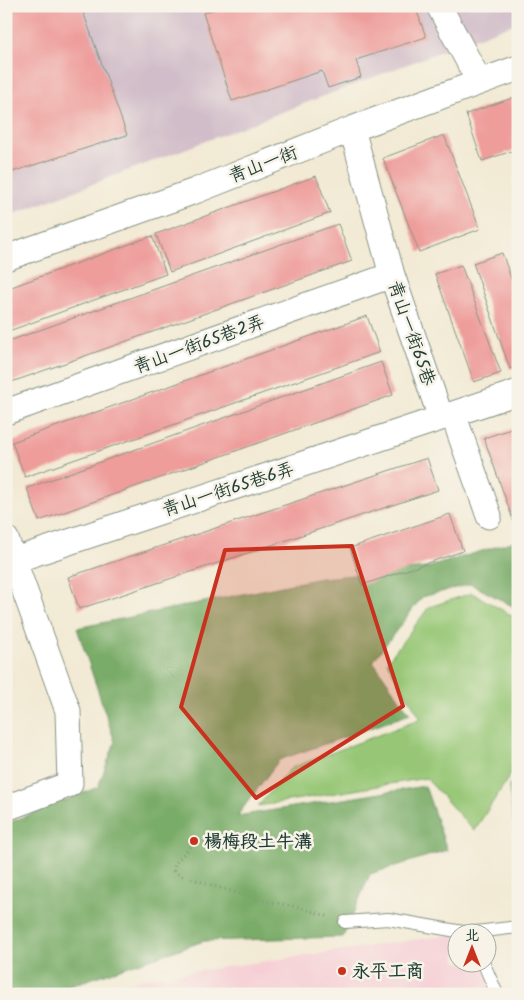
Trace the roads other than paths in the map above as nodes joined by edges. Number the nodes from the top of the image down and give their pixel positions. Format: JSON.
{"nodes":[{"id":1,"x":439,"y":6,"type":"edge"},
{"id":2,"x":518,"y":68,"type":"edge"},
{"id":3,"x":480,"y":81,"type":"junction"},
{"id":4,"x":352,"y":129,"type":"junction"},
{"id":5,"x":6,"y":258,"type":"edge"},
{"id":6,"x":392,"y":275,"type":"junction"},
{"id":7,"x":518,"y":392,"type":"edge"},
{"id":8,"x":6,"y":412,"type":"edge"},
{"id":9,"x":447,"y":416,"type":"junction"},
{"id":10,"x":489,"y":516,"type":"dead end"},
{"id":11,"x":9,"y":554,"type":"edge"},
{"id":12,"x":6,"y":808,"type":"edge"},
{"id":13,"x":344,"y":922,"type":"road end"},
{"id":14,"x":518,"y":927,"type":"edge"},
{"id":15,"x":446,"y":929,"type":"edge"},
{"id":16,"x":496,"y":930,"type":"edge"},
{"id":17,"x":487,"y":972,"type":"edge"},
{"id":18,"x":497,"y":994,"type":"edge"}],
"edges":[{"from":1,"to":3,"type":"street"},
{"from":2,"to":3,"type":"street","name":"青山一街"},
{"from":3,"to":4,"type":"street","name":"青山一街"},
{"from":4,"to":5,"type":"street","name":"青山一街"},
{"from":4,"to":6,"type":"street","name":"青山一街65巷"},
{"from":6,"to":8,"type":"street","name":"青山一街65巷2弄"},
{"from":6,"to":9,"type":"street","name":"青山一街65巷"},
{"from":7,"to":9,"type":"street","name":"青山一街65巷6弄"},
{"from":9,"to":10,"type":"street","name":"青山一街65巷"},
{"from":9,"to":11,"type":"street","name":"青山一街65巷6弄"},
{"from":11,"to":12,"type":"street"},
{"from":13,"to":15,"type":"lane"},
{"from":14,"to":16,"type":"lane"},
{"from":17,"to":18,"type":"lane"}]}
